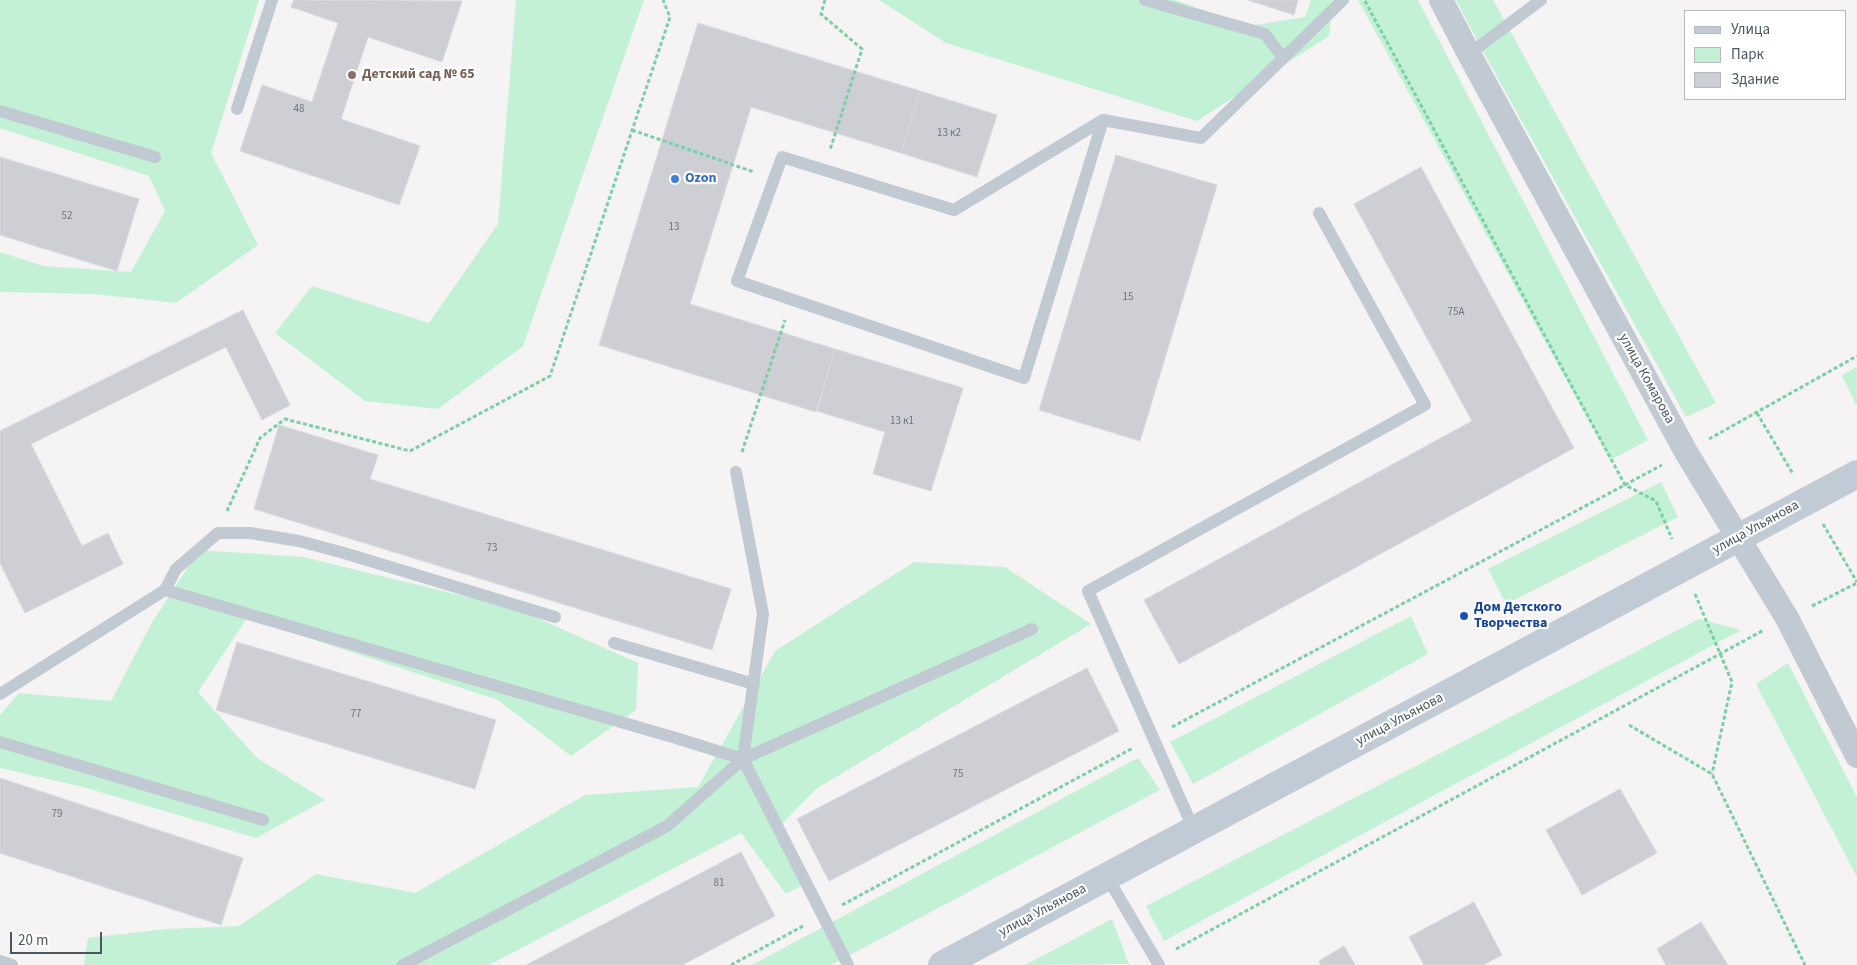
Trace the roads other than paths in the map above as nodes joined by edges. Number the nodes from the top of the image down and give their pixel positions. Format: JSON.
{"nodes":[{"id":1,"x":272,"y":0,"type":"edge"},
{"id":2,"x":1145,"y":0,"type":"edge"},
{"id":3,"x":1344,"y":0,"type":"edge"},
{"id":4,"x":1441,"y":0,"type":"edge"},
{"id":5,"x":1541,"y":0,"type":"edge"},
{"id":6,"x":1468,"y":54,"type":"junction"},
{"id":7,"x":1283,"y":58,"type":"junction"},
{"id":8,"x":0,"y":110,"type":"edge"},
{"id":9,"x":236,"y":110,"type":"dead end"},
{"id":10,"x":1103,"y":120,"type":"junction"},
{"id":11,"x":155,"y":157,"type":"dead end"},
{"id":12,"x":1319,"y":212,"type":"dead end"},
{"id":13,"x":736,"y":472,"type":"road end"},
{"id":14,"x":1857,"y":474,"type":"edge"},
{"id":15,"x":1740,"y":538,"type":"junction"},
{"id":16,"x":165,"y":590,"type":"junction"},
{"id":17,"x":555,"y":617,"type":"dead end"},
{"id":18,"x":1032,"y":629,"type":"dead end"},
{"id":19,"x":614,"y":643,"type":"dead end"},
{"id":20,"x":754,"y":684,"type":"junction"},
{"id":21,"x":0,"y":694,"type":"edge"},
{"id":22,"x":0,"y":742,"type":"edge"},
{"id":23,"x":1857,"y":756,"type":"edge"},
{"id":24,"x":743,"y":759,"type":"junction"},
{"id":25,"x":263,"y":820,"type":"dead end"},
{"id":26,"x":1194,"y":830,"type":"junction"},
{"id":27,"x":1107,"y":877,"type":"junction"},
{"id":28,"x":0,"y":961,"type":"edge"},
{"id":29,"x":1157,"y":963,"type":"edge"},
{"id":30,"x":12,"y":965,"type":"edge"},
{"id":31,"x":403,"y":965,"type":"edge"},
{"id":32,"x":848,"y":965,"type":"edge"},
{"id":33,"x":942,"y":965,"type":"edge"}],
"edges":[{"from":1,"to":9,"type":"lane"},
{"from":2,"to":7,"type":"lane"},
{"from":3,"to":7,"type":"lane"},
{"from":4,"to":6,"type":"street","name":"улица Комарова"},
{"from":5,"to":6,"type":"lane"},
{"from":6,"to":15,"type":"street","name":"улица Комарова"},
{"from":7,"to":10,"type":"lane"},
{"from":8,"to":11,"type":"lane"},
{"from":10,"to":10,"type":"lane"},
{"from":12,"to":26,"type":"lane"},
{"from":13,"to":20,"type":"lane"},
{"from":14,"to":15,"type":"main road","name":"улица Ульянова"},
{"from":15,"to":23,"type":"street","name":"улица Комарова"},
{"from":15,"to":26,"type":"main road","name":"улица Ульянова"},
{"from":16,"to":17,"type":"lane"},
{"from":16,"to":21,"type":"lane"},
{"from":16,"to":24,"type":"lane"},
{"from":18,"to":24,"type":"lane"},
{"from":19,"to":20,"type":"lane"},
{"from":20,"to":24,"type":"lane"},
{"from":22,"to":25,"type":"lane"},
{"from":24,"to":31,"type":"lane"},
{"from":24,"to":32,"type":"lane"},
{"from":26,"to":27,"type":"main road","name":"улица Ульянова"},
{"from":27,"to":29,"type":"lane"},
{"from":27,"to":33,"type":"main road","name":"улица Ульянова"},
{"from":28,"to":30,"type":"lane"}]}
